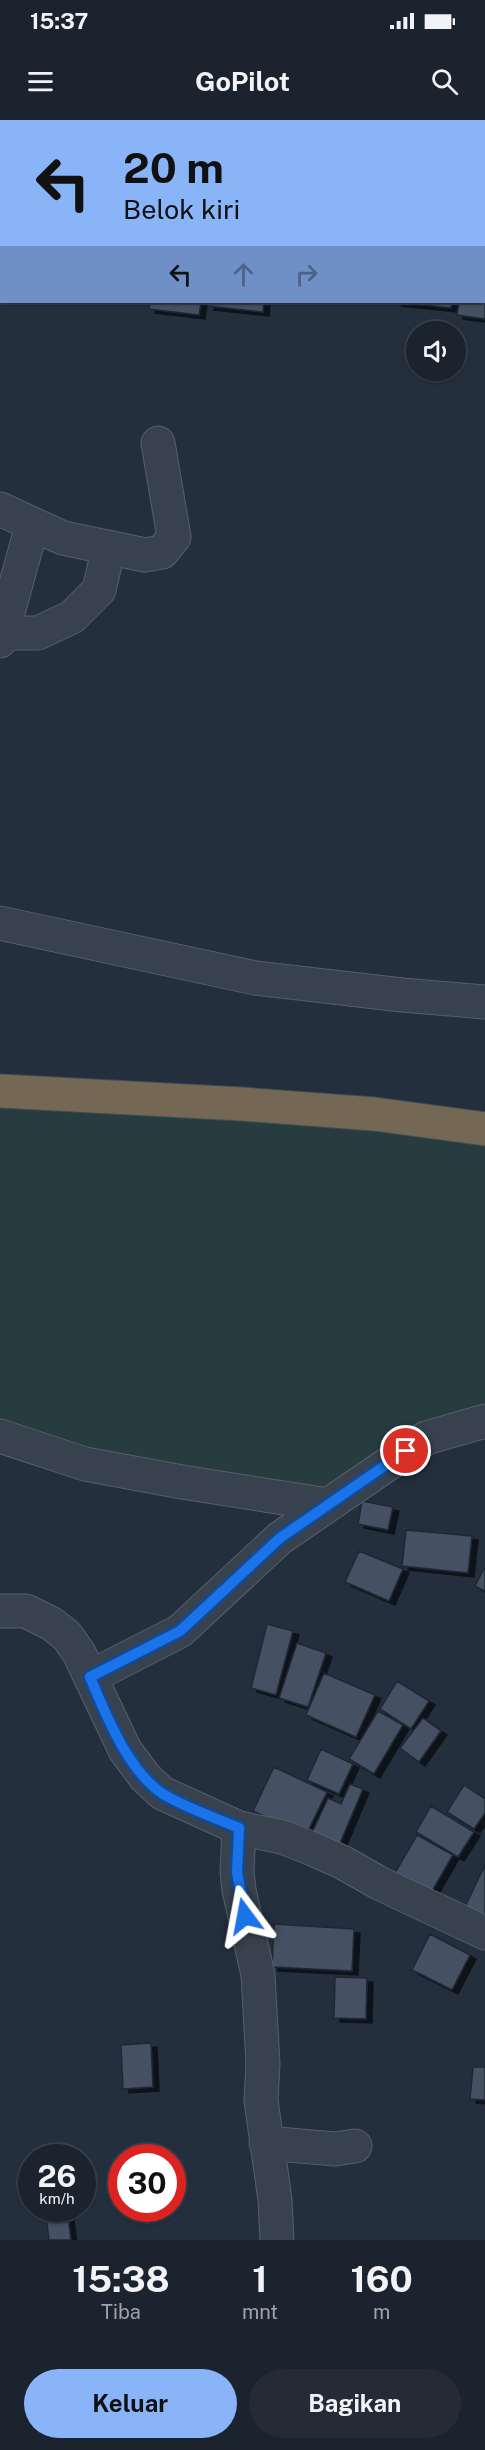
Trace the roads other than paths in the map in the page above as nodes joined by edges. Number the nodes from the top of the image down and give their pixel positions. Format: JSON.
{"nodes":[{"id":1,"x":158,"y":443,"type":"dead end"},
{"id":2,"x":0,"y":509,"type":"edge"},
{"id":3,"x":32,"y":525,"type":"junction"},
{"id":4,"x":110,"y":547,"type":"junction"},
{"id":5,"x":1,"y":637,"type":"edge"},
{"id":6,"x":0,"y":923,"type":"edge"},
{"id":7,"x":485,"y":1002,"type":"edge"},
{"id":8,"x":0,"y":1091,"type":"edge"},
{"id":9,"x":485,"y":1129,"type":"edge"},
{"id":10,"x":485,"y":1421,"type":"edge"},
{"id":11,"x":0,"y":1436,"type":"edge"},
{"id":12,"x":328,"y":1505,"type":"junction"},
{"id":13,"x":0,"y":1611,"type":"edge"},
{"id":14,"x":90,"y":1677,"type":"junction"},
{"id":15,"x":239,"y":1828,"type":"junction"},
{"id":16,"x":485,"y":1933,"type":"edge"},
{"id":17,"x":266,"y":2143,"type":"junction"},
{"id":18,"x":355,"y":2146,"type":"dead end"},
{"id":19,"x":277,"y":2240,"type":"edge"}],
"edges":[{"from":1,"to":4,"type":"street"},
{"from":2,"to":3,"type":"street"},
{"from":3,"to":4,"type":"street"},
{"from":3,"to":5,"type":"street"},
{"from":4,"to":5,"type":"street"},
{"from":6,"to":7,"type":"street"},
{"from":8,"to":9,"type":"highway"},
{"from":10,"to":12,"type":"street"},
{"from":11,"to":12,"type":"street"},
{"from":12,"to":14,"type":"street"},
{"from":13,"to":14,"type":"street"},
{"from":14,"to":15,"type":"street"},
{"from":15,"to":16,"type":"street"},
{"from":15,"to":17,"type":"street"},
{"from":17,"to":18,"type":"street"},
{"from":17,"to":19,"type":"street"}]}
